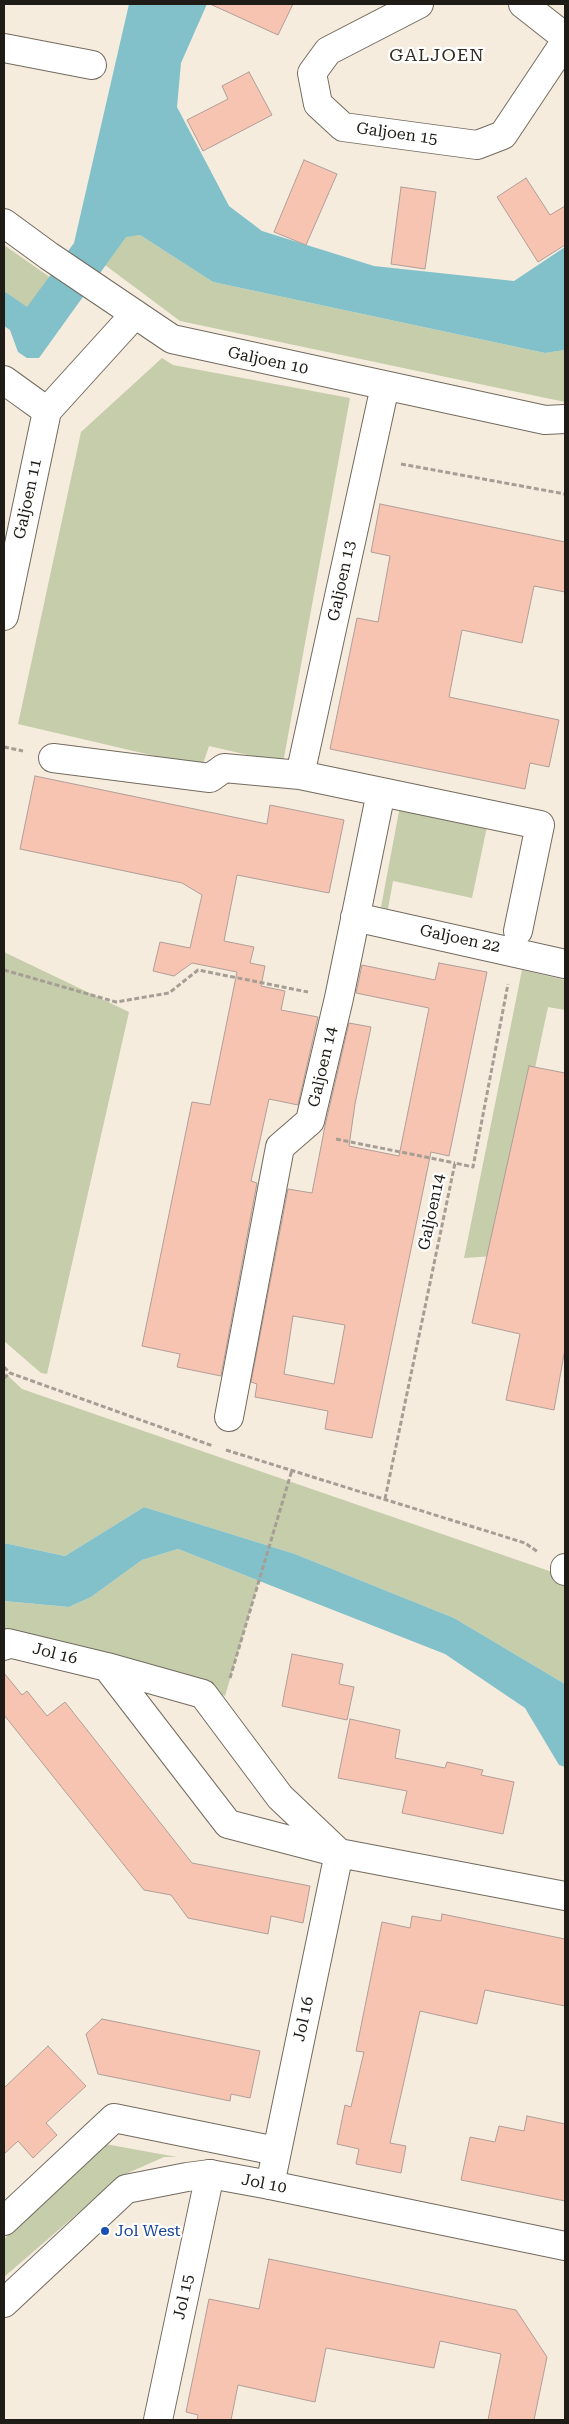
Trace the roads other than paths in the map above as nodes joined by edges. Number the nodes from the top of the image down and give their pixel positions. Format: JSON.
{"nodes":[{"id":1,"x":419,"y":4,"type":"edge"},
{"id":2,"x":522,"y":4,"type":"edge"},
{"id":3,"x":565,"y":37,"type":"edge"},
{"id":4,"x":565,"y":42,"type":"edge"},
{"id":5,"x":4,"y":48,"type":"edge"},
{"id":6,"x":92,"y":65,"type":"dead end"},
{"id":7,"x":4,"y":223,"type":"edge"},
{"id":8,"x":135,"y":314,"type":"junction"},
{"id":9,"x":4,"y":380,"type":"edge"},
{"id":10,"x":385,"y":386,"type":"junction"},
{"id":11,"x":47,"y":412,"type":"junction"},
{"id":12,"x":565,"y":418,"type":"edge"},
{"id":13,"x":4,"y":616,"type":"edge"},
{"id":14,"x":53,"y":758,"type":"dead end"},
{"id":15,"x":300,"y":775,"type":"junction"},
{"id":16,"x":381,"y":792,"type":"junction"},
{"id":17,"x":355,"y":917,"type":"junction"},
{"id":18,"x":516,"y":941,"type":"junction"},
{"id":19,"x":565,"y":964,"type":"edge"},
{"id":20,"x":229,"y":1417,"type":"dead end"},
{"id":21,"x":4,"y":1646,"type":"edge"},
{"id":22,"x":107,"y":1667,"type":"junction"},
{"id":23,"x":339,"y":1853,"type":"junction"},
{"id":24,"x":565,"y":1896,"type":"edge"},
{"id":25,"x":276,"y":2151,"type":"junction"},
{"id":26,"x":210,"y":2174,"type":"junction"},
{"id":27,"x":270,"y":2185,"type":"junction"},
{"id":28,"x":4,"y":2221,"type":"edge"},
{"id":29,"x":565,"y":2246,"type":"edge"},
{"id":30,"x":4,"y":2303,"type":"edge"},
{"id":31,"x":158,"y":2420,"type":"edge"}],
"edges":[{"from":1,"to":4,"type":"street","name":"Galjoen 15"},
{"from":2,"to":3,"type":"street"},
{"from":5,"to":6,"type":"street"},
{"from":7,"to":8,"type":"street","name":"Galjoen 10"},
{"from":8,"to":10,"type":"street","name":"Galjoen 10"},
{"from":8,"to":11,"type":"street"},
{"from":9,"to":11,"type":"street"},
{"from":10,"to":12,"type":"street","name":"Galjoen 10"},
{"from":10,"to":15,"type":"street","name":"Galjoen 13"},
{"from":11,"to":13,"type":"street","name":"Galjoen 11"},
{"from":14,"to":15,"type":"street"},
{"from":15,"to":16,"type":"street"},
{"from":16,"to":17,"type":"street","name":"Galjoen 14"},
{"from":16,"to":18,"type":"street"},
{"from":17,"to":18,"type":"street","name":"Galjoen 22"},
{"from":17,"to":20,"type":"street","name":"Galjoen 14"},
{"from":18,"to":19,"type":"street","name":"Galjoen 22"},
{"from":21,"to":22,"type":"street","name":"Jol 16"},
{"from":22,"to":23,"type":"street","name":"Jol 16"},
{"from":22,"to":23,"type":"street"},
{"from":23,"to":24,"type":"street"},
{"from":23,"to":25,"type":"street","name":"Jol 16"},
{"from":25,"to":27,"type":"street","name":"Jol 16"},
{"from":25,"to":28,"type":"street"},
{"from":26,"to":27,"type":"street","name":"Jol 10"},
{"from":26,"to":30,"type":"street","name":"Jol 10"},
{"from":26,"to":31,"type":"street","name":"Jol 15"},
{"from":27,"to":29,"type":"street","name":"Jol 10"}]}
